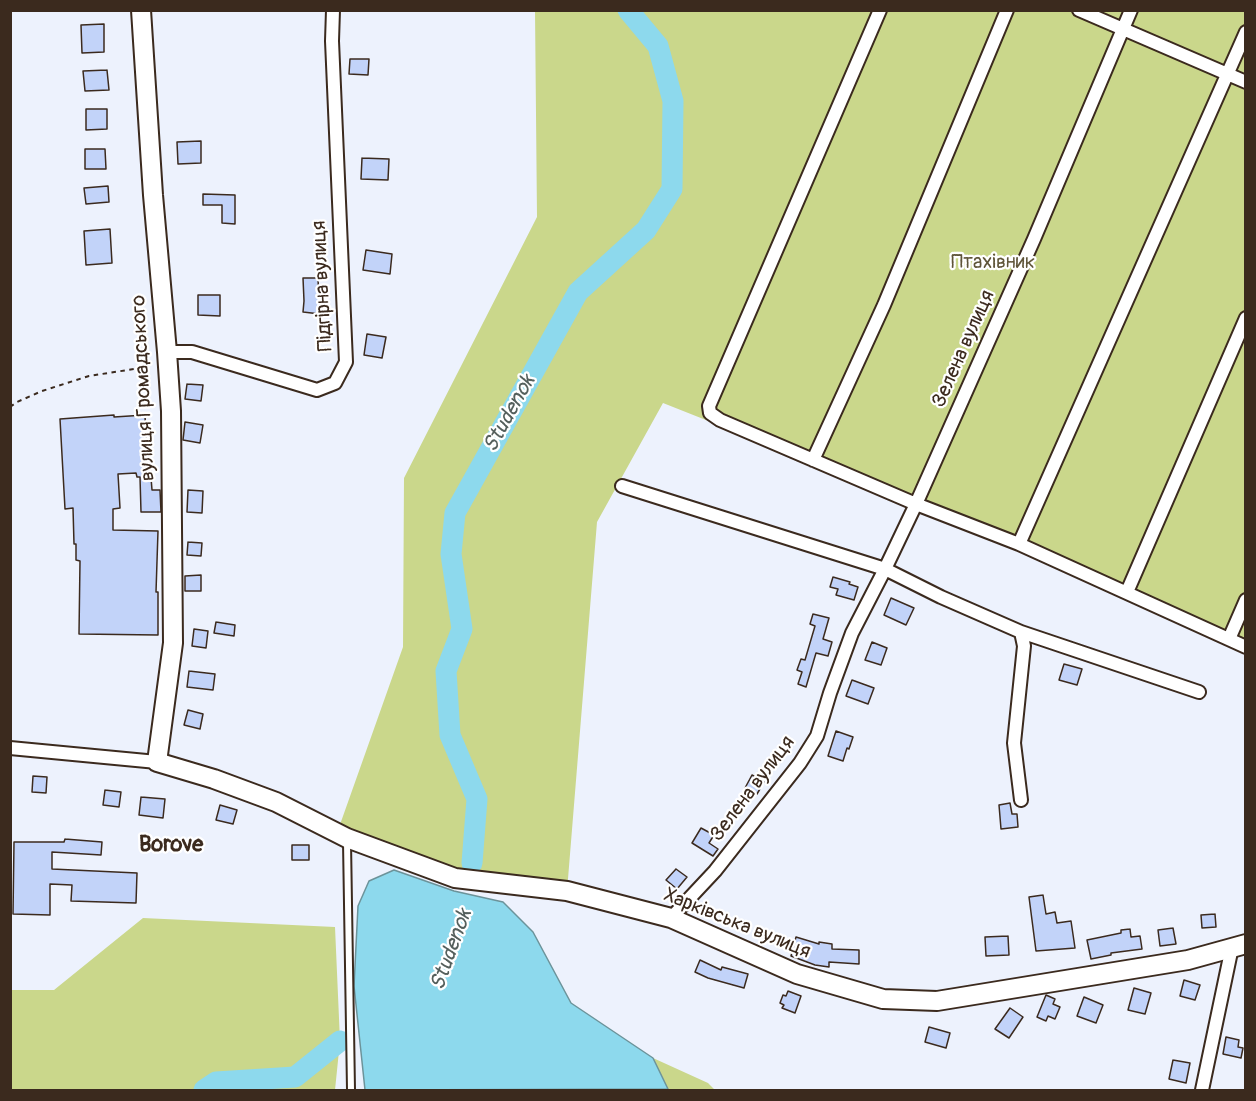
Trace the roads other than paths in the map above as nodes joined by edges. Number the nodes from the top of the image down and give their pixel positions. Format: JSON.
{"nodes":[{"id":1,"x":141,"y":10,"type":"edge"},
{"id":2,"x":333,"y":10,"type":"edge"},
{"id":3,"x":880,"y":10,"type":"edge"},
{"id":4,"x":1007,"y":10,"type":"edge"},
{"id":5,"x":1079,"y":10,"type":"edge"},
{"id":6,"x":1131,"y":10,"type":"edge"},
{"id":7,"x":1123,"y":30,"type":"junction"},
{"id":8,"x":1245,"y":32,"type":"edge"},
{"id":9,"x":1227,"y":75,"type":"junction"},
{"id":10,"x":1245,"y":82,"type":"edge"},
{"id":11,"x":1245,"y":318,"type":"edge"},
{"id":12,"x":167,"y":352,"type":"junction"},
{"id":13,"x":813,"y":460,"type":"junction"},
{"id":14,"x":622,"y":486,"type":"dead end"},
{"id":15,"x":916,"y":504,"type":"junction"},
{"id":16,"x":1019,"y":544,"type":"junction"},
{"id":17,"x":885,"y":569,"type":"junction"},
{"id":18,"x":1127,"y":592,"type":"junction"},
{"id":19,"x":1245,"y":600,"type":"edge"},
{"id":20,"x":1021,"y":632,"type":"junction"},
{"id":21,"x":1229,"y":639,"type":"junction"},
{"id":22,"x":1245,"y":647,"type":"edge"},
{"id":23,"x":1199,"y":692,"type":"dead end"},
{"id":24,"x":10,"y":748,"type":"edge"},
{"id":25,"x":157,"y":762,"type":"junction"},
{"id":26,"x":1021,"y":800,"type":"dead end"},
{"id":27,"x":347,"y":838,"type":"junction"},
{"id":28,"x":671,"y":918,"type":"junction"},
{"id":29,"x":1239,"y":946,"type":"edge"},
{"id":30,"x":351,"y":1090,"type":"edge"},
{"id":31,"x":1202,"y":1090,"type":"edge"}],
"edges":[{"from":1,"to":12,"type":"street","name":"вулиця Громадського"},
{"from":2,"to":12,"type":"street","name":"Підгірна вулиця"},
{"from":3,"to":13,"type":"street"},
{"from":4,"to":13,"type":"street"},
{"from":5,"to":7,"type":"street"},
{"from":6,"to":7,"type":"street","name":"Зелена вулиця"},
{"from":7,"to":9,"type":"street"},
{"from":7,"to":15,"type":"street","name":"Зелена вулиця"},
{"from":8,"to":9,"type":"street"},
{"from":9,"to":10,"type":"street"},
{"from":9,"to":16,"type":"street"},
{"from":11,"to":18,"type":"street"},
{"from":12,"to":25,"type":"street","name":"вулиця Громадського"},
{"from":13,"to":15,"type":"street"},
{"from":14,"to":17,"type":"street"},
{"from":15,"to":16,"type":"street"},
{"from":15,"to":17,"type":"street","name":"Зелена вулиця"},
{"from":16,"to":18,"type":"street"},
{"from":17,"to":20,"type":"street"},
{"from":17,"to":28,"type":"street","name":"Зелена вулиця"},
{"from":18,"to":21,"type":"street"},
{"from":19,"to":21,"type":"street"},
{"from":20,"to":23,"type":"street"},
{"from":20,"to":26,"type":"street"},
{"from":21,"to":22,"type":"street"},
{"from":24,"to":25,"type":"street"},
{"from":25,"to":27,"type":"street","name":"Харківська вулиця"},
{"from":27,"to":28,"type":"street","name":"Харківська вулиця"},
{"from":27,"to":30,"type":"lane"},
{"from":28,"to":29,"type":"street","name":"Харківська вулиця"},
{"from":29,"to":31,"type":"street"}]}
